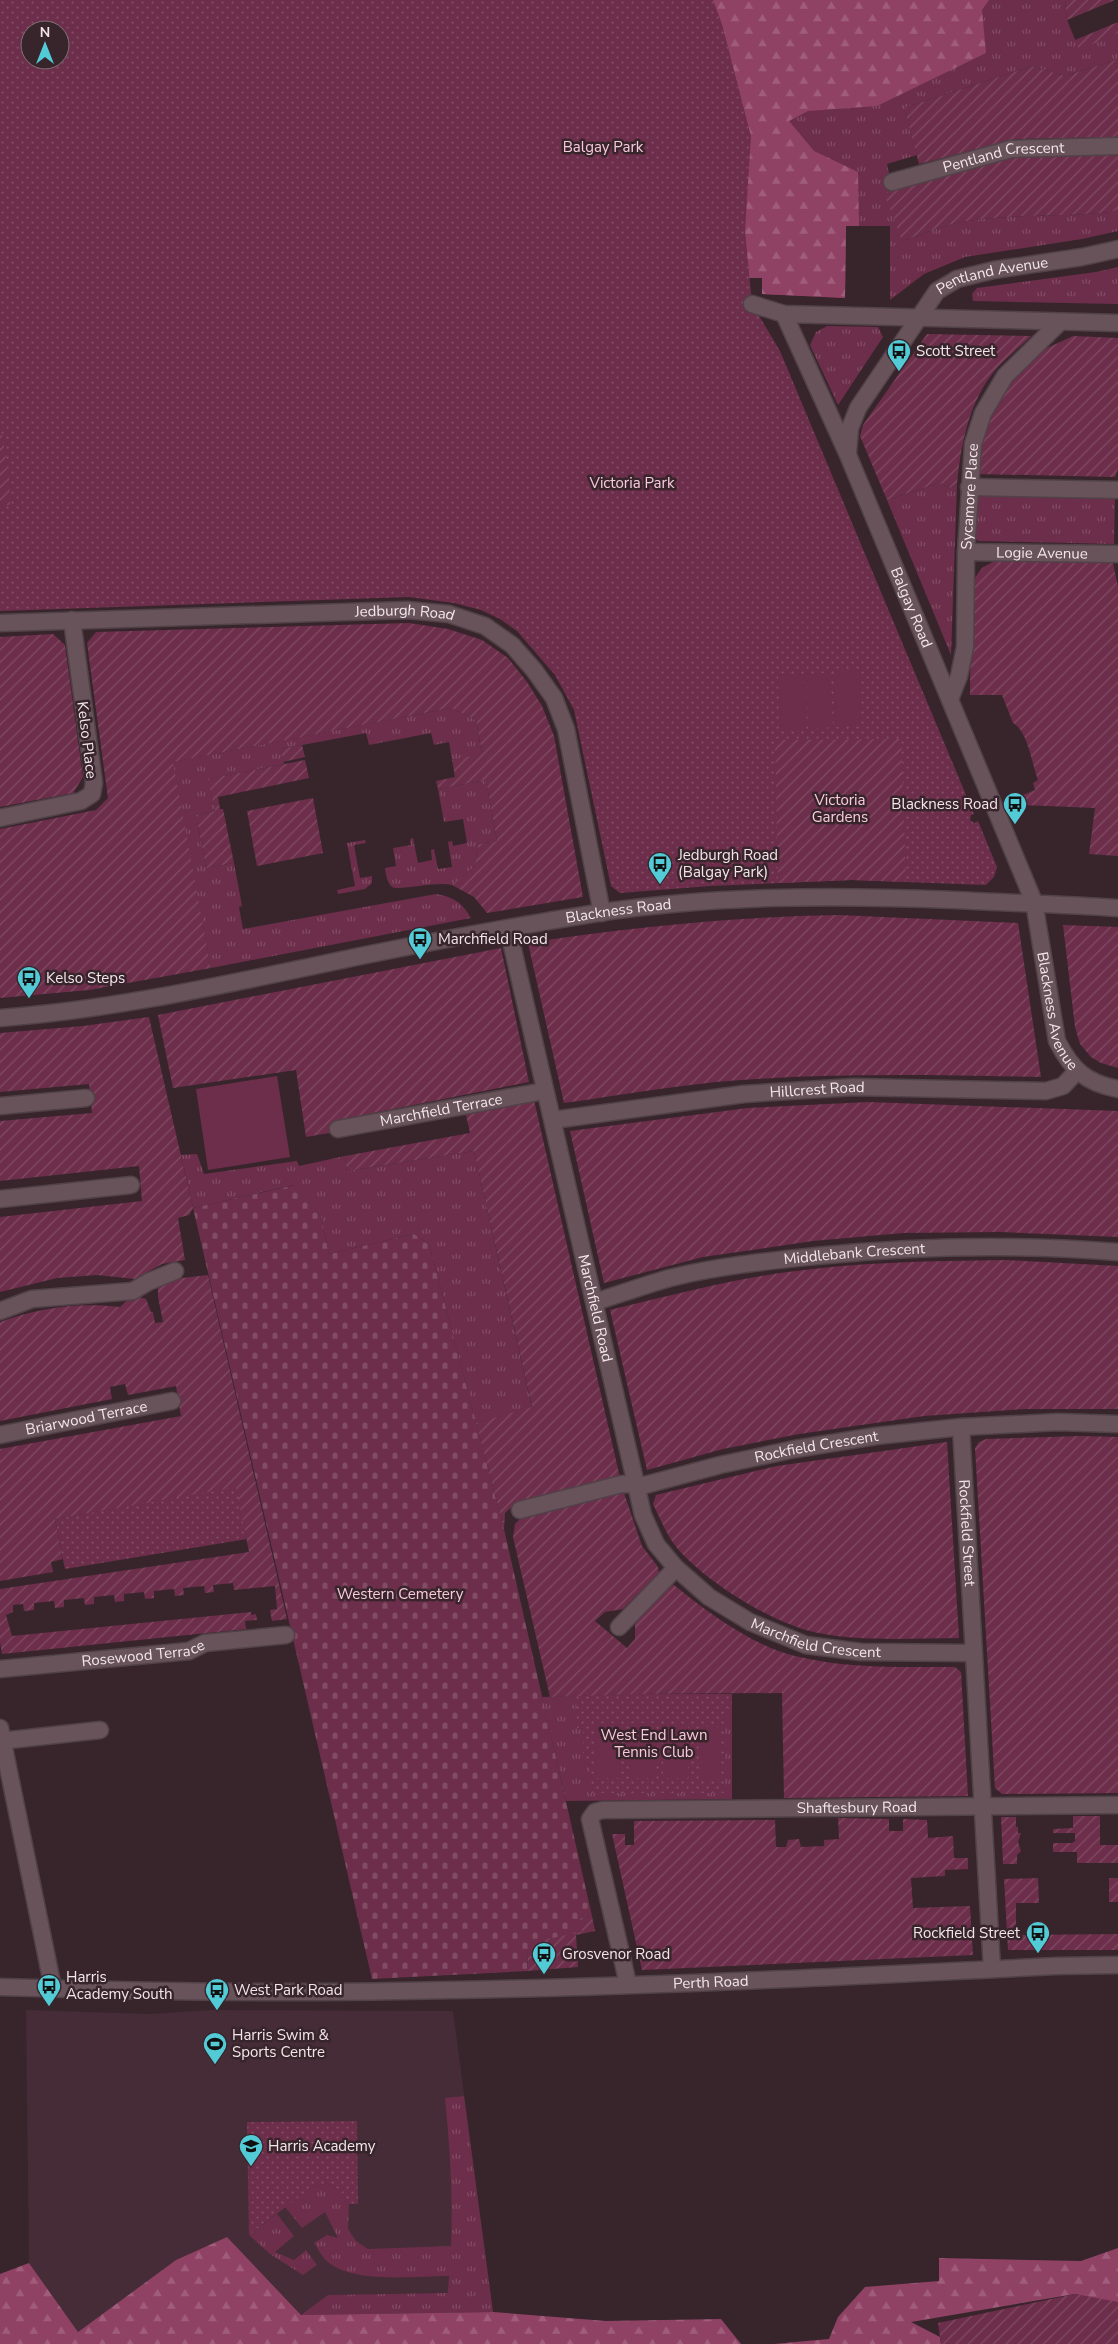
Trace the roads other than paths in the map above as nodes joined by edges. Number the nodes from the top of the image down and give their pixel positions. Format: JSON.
{"nodes":[{"id":1,"x":1118,"y":146,"type":"edge"},
{"id":2,"x":892,"y":182,"type":"dead end"},
{"id":3,"x":1118,"y":249,"type":"edge"},
{"id":4,"x":752,"y":304,"type":"dead end"},
{"id":5,"x":784,"y":314,"type":"junction"},
{"id":6,"x":918,"y":316,"type":"junction"},
{"id":7,"x":1060,"y":322,"type":"junction"},
{"id":8,"x":1118,"y":323,"type":"edge"},
{"id":9,"x":848,"y":455,"type":"junction"},
{"id":10,"x":969,"y":487,"type":"junction"},
{"id":11,"x":1118,"y":490,"type":"edge"},
{"id":12,"x":966,"y":552,"type":"junction"},
{"id":13,"x":1118,"y":554,"type":"edge"},
{"id":14,"x":72,"y":620,"type":"junction"},
{"id":15,"x":0,"y":623,"type":"edge"},
{"id":16,"x":950,"y":699,"type":"junction"},
{"id":17,"x":0,"y":818,"type":"edge"},
{"id":18,"x":1034,"y":902,"type":"junction"},
{"id":19,"x":1118,"y":908,"type":"edge"},
{"id":20,"x":602,"y":913,"type":"junction"},
{"id":21,"x":508,"y":928,"type":"junction"},
{"id":22,"x":0,"y":1018,"type":"edge"},
{"id":23,"x":1077,"y":1071,"type":"junction"},
{"id":24,"x":1118,"y":1089,"type":"edge"},
{"id":25,"x":544,"y":1091,"type":"junction"},
{"id":26,"x":86,"y":1098,"type":"dead end"},
{"id":27,"x":0,"y":1106,"type":"edge"},
{"id":28,"x":553,"y":1120,"type":"junction"},
{"id":29,"x":338,"y":1129,"type":"dead end"},
{"id":30,"x":131,"y":1185,"type":"dead end"},
{"id":31,"x":0,"y":1199,"type":"edge"},
{"id":32,"x":1118,"y":1252,"type":"edge"},
{"id":33,"x":175,"y":1272,"type":"dead end"},
{"id":34,"x":595,"y":1302,"type":"junction"},
{"id":35,"x":0,"y":1311,"type":"edge"},
{"id":36,"x":172,"y":1401,"type":"dead end"},
{"id":37,"x":1118,"y":1424,"type":"edge"},
{"id":38,"x":961,"y":1426,"type":"junction"},
{"id":39,"x":0,"y":1435,"type":"edge"},
{"id":40,"x":635,"y":1484,"type":"junction"},
{"id":41,"x":520,"y":1510,"type":"dead end"},
{"id":42,"x":676,"y":1568,"type":"junction"},
{"id":43,"x":618,"y":1627,"type":"dead end"},
{"id":44,"x":286,"y":1635,"type":"dead end"},
{"id":45,"x":973,"y":1653,"type":"junction"},
{"id":46,"x":0,"y":1669,"type":"edge"},
{"id":47,"x":100,"y":1730,"type":"dead end"},
{"id":48,"x":1,"y":1737,"type":"edge"},
{"id":49,"x":1118,"y":1804,"type":"edge"},
{"id":50,"x":983,"y":1806,"type":"junction"},
{"id":51,"x":1118,"y":1965,"type":"edge"},
{"id":52,"x":992,"y":1969,"type":"junction"},
{"id":53,"x":628,"y":1984,"type":"junction"},
{"id":54,"x":0,"y":1987,"type":"edge"},
{"id":55,"x":52,"y":1988,"type":"junction"}],
"edges":[{"from":1,"to":2,"type":"street","name":"Pentland Crescent"},
{"from":3,"to":6,"type":"street","name":"Pentland Avenue"},
{"from":4,"to":5,"type":"street"},
{"from":5,"to":6,"type":"street"},
{"from":5,"to":9,"type":"street","name":"Balgay Road"},
{"from":6,"to":7,"type":"street"},
{"from":6,"to":9,"type":"street","name":"Pentland Avenue"},
{"from":7,"to":8,"type":"street"},
{"from":7,"to":10,"type":"street","name":"Sycamore Place"},
{"from":9,"to":16,"type":"street","name":"Balgay Road"},
{"from":10,"to":11,"type":"street"},
{"from":10,"to":12,"type":"street","name":"Sycamore Place"},
{"from":12,"to":13,"type":"street","name":"Logie Avenue"},
{"from":12,"to":16,"type":"street","name":"Sycamore Place"},
{"from":14,"to":15,"type":"street","name":"Jedburgh Road"},
{"from":14,"to":17,"type":"street","name":"Kelso Place"},
{"from":14,"to":20,"type":"street","name":"Jedburgh Road"},
{"from":16,"to":18,"type":"street","name":"Balgay Road"},
{"from":18,"to":19,"type":"street","name":"Blackness Road"},
{"from":18,"to":20,"type":"street","name":"Blackness Road"},
{"from":18,"to":23,"type":"street","name":"Blackness Avenue"},
{"from":20,"to":21,"type":"street","name":"Blackness Road"},
{"from":21,"to":22,"type":"street","name":"Blackness Road"},
{"from":21,"to":25,"type":"street","name":"Marchfield Road"},
{"from":23,"to":24,"type":"street","name":"Blackness Avenue"},
{"from":23,"to":28,"type":"street","name":"Hillcrest Road"},
{"from":25,"to":28,"type":"street","name":"Marchfield Road"},
{"from":25,"to":29,"type":"street","name":"Marchfield Terrace"},
{"from":26,"to":27,"type":"street"},
{"from":28,"to":34,"type":"street","name":"Marchfield Road"},
{"from":30,"to":31,"type":"street"},
{"from":32,"to":34,"type":"street","name":"Middlebank Crescent"},
{"from":33,"to":35,"type":"street"},
{"from":34,"to":40,"type":"street","name":"Marchfield Road"},
{"from":36,"to":39,"type":"street","name":"Briarwood Terrace"},
{"from":37,"to":38,"type":"street","name":"Rockfield Crescent"},
{"from":38,"to":40,"type":"street","name":"Rockfield Crescent"},
{"from":38,"to":45,"type":"street","name":"Rockfield Street"},
{"from":40,"to":41,"type":"street","name":"Rockfield Crescent"},
{"from":40,"to":42,"type":"street","name":"Marchfield Crescent"},
{"from":42,"to":43,"type":"street"},
{"from":42,"to":45,"type":"street","name":"Marchfield Crescent"},
{"from":44,"to":46,"type":"street","name":"Rosewood Terrace"},
{"from":45,"to":50,"type":"street","name":"Rockfield Street"},
{"from":47,"to":48,"type":"street"},
{"from":48,"to":55,"type":"street"},
{"from":49,"to":50,"type":"street","name":"Shaftesbury Road"},
{"from":50,"to":52,"type":"street","name":"Rockfield Street"},
{"from":50,"to":53,"type":"street","name":"Shaftesbury Road"},
{"from":51,"to":52,"type":"street","name":"Perth Road"},
{"from":52,"to":53,"type":"street","name":"Perth Road"},
{"from":53,"to":55,"type":"street","name":"Perth Road"},
{"from":54,"to":55,"type":"street"}]}
